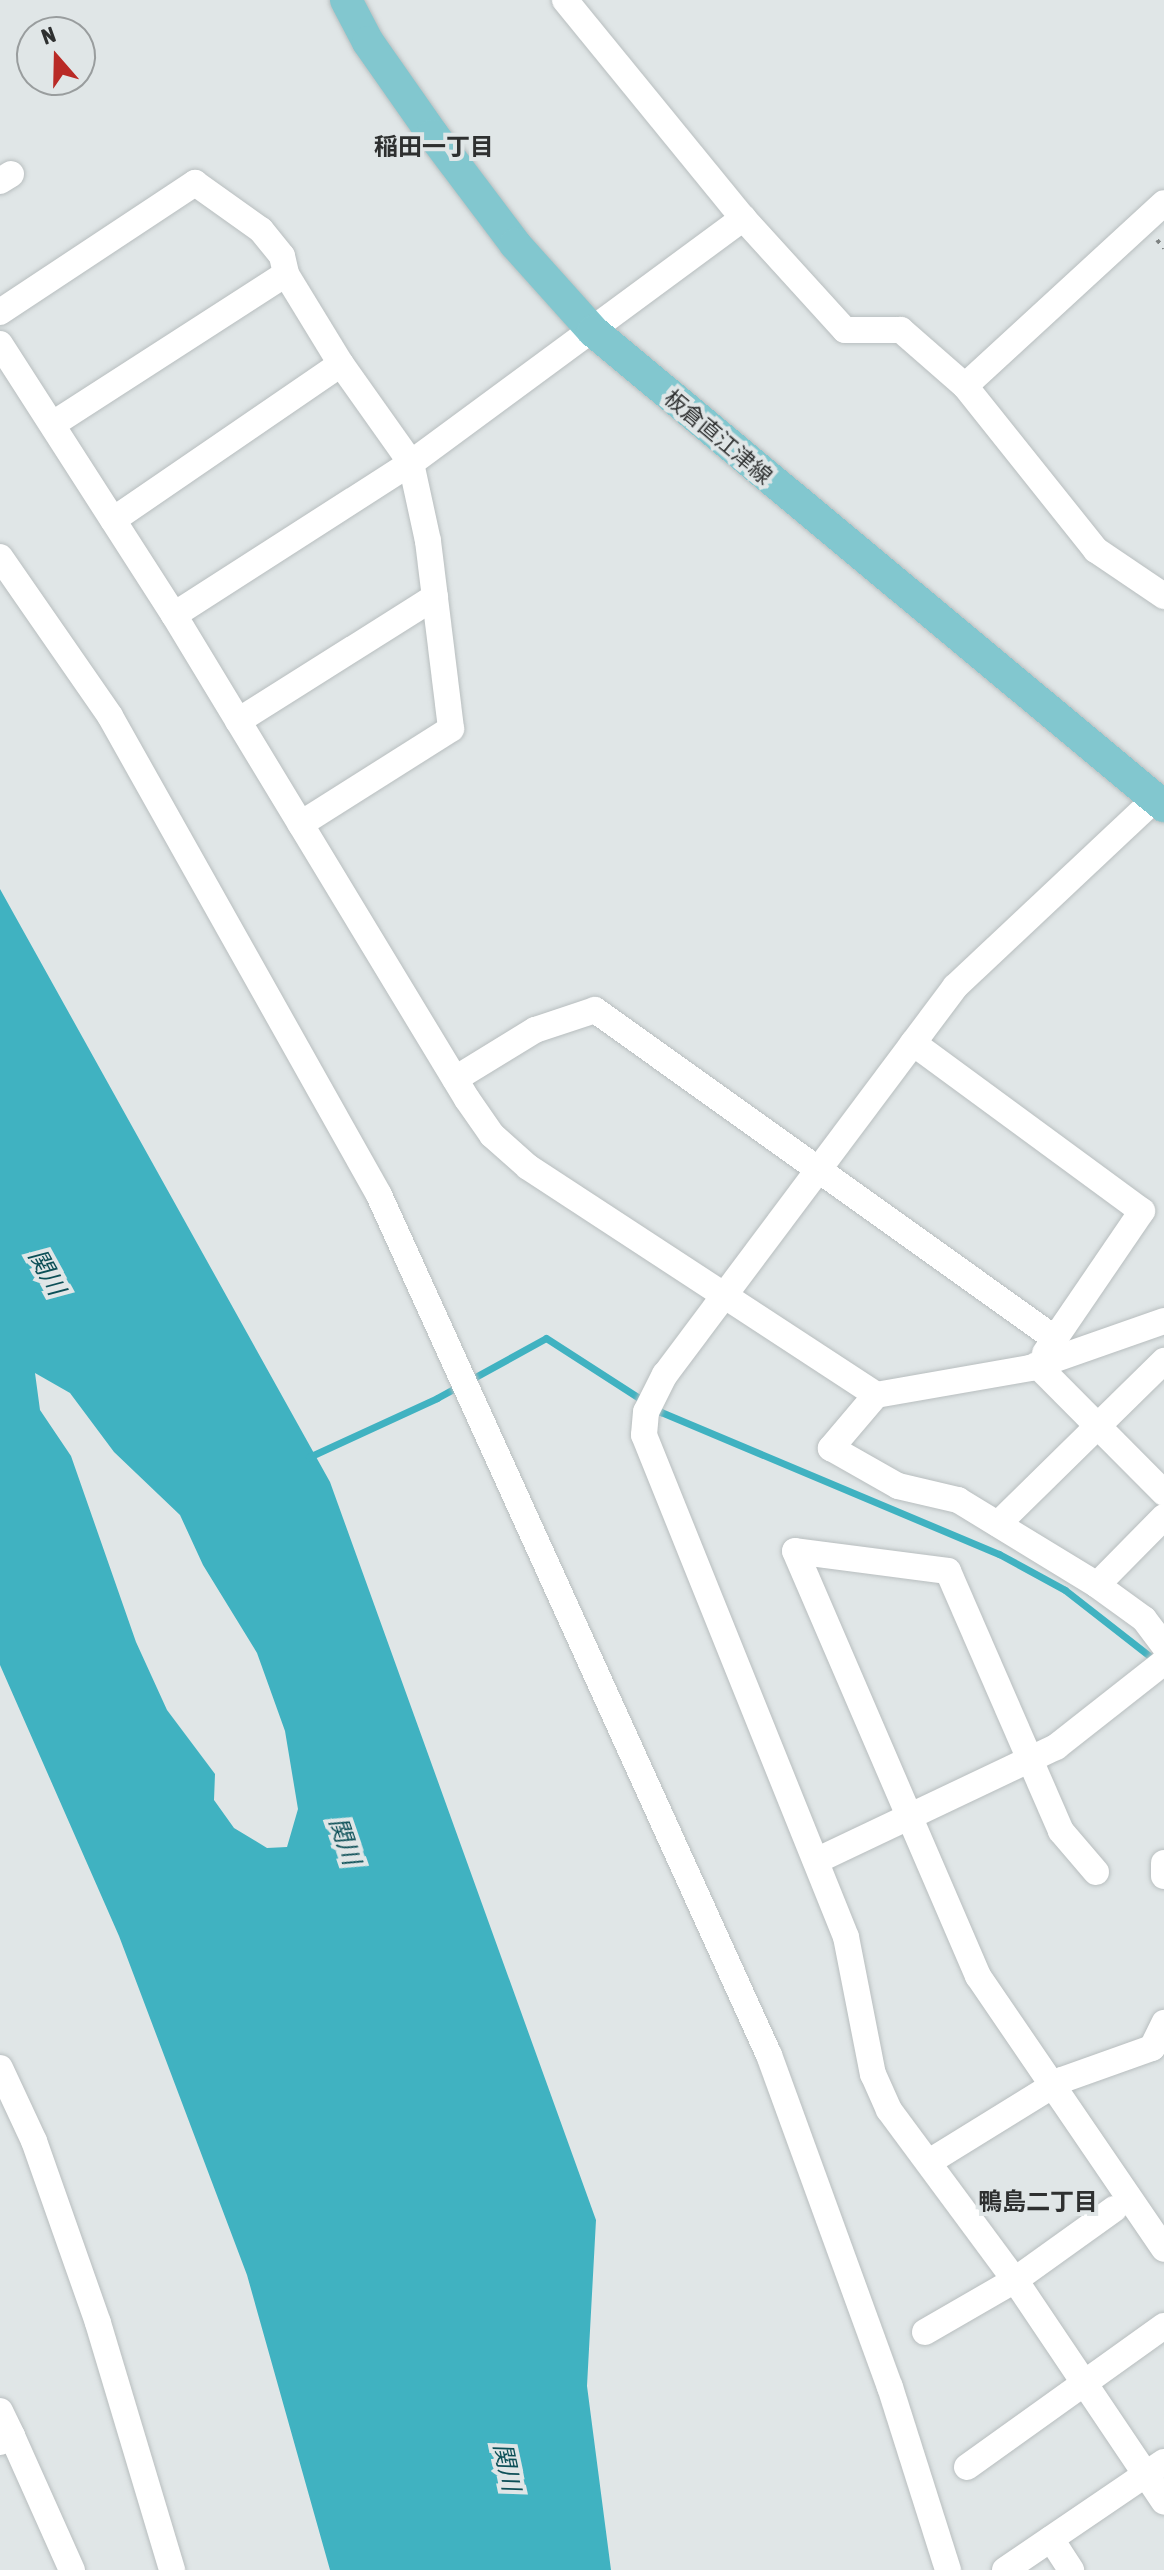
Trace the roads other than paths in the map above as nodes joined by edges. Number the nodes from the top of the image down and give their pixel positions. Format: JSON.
{"nodes":[{"id":1,"x":346,"y":0,"type":"edge"},
{"id":2,"x":565,"y":0,"type":"edge"},
{"id":3,"x":1164,"y":203,"type":"edge"},
{"id":4,"x":743,"y":218,"type":"junction"},
{"id":5,"x":286,"y":274,"type":"junction"},
{"id":6,"x":0,"y":312,"type":"edge"},
{"id":7,"x":593,"y":331,"type":"junction"},
{"id":8,"x":0,"y":344,"type":"edge"},
{"id":9,"x":341,"y":364,"type":"junction"},
{"id":10,"x":965,"y":386,"type":"junction"},
{"id":11,"x":53,"y":424,"type":"junction"},
{"id":12,"x":411,"y":463,"type":"junction"},
{"id":13,"x":113,"y":520,"type":"junction"},
{"id":14,"x":0,"y":557,"type":"edge"},
{"id":15,"x":1164,"y":596,"type":"edge"},
{"id":16,"x":435,"y":597,"type":"junction"},
{"id":17,"x":174,"y":615,"type":"junction"},
{"id":18,"x":238,"y":721,"type":"junction"},
{"id":19,"x":1159,"y":803,"type":"edge"},
{"id":20,"x":301,"y":824,"type":"junction"},
{"id":21,"x":913,"y":1043,"type":"junction"},
{"id":22,"x":455,"y":1079,"type":"junction"},
{"id":23,"x":819,"y":1168,"type":"junction"},
{"id":24,"x":723,"y":1294,"type":"junction"},
{"id":25,"x":1164,"y":1321,"type":"edge"},
{"id":26,"x":1054,"y":1338,"type":"junction"},
{"id":27,"x":1164,"y":1361,"type":"edge"},
{"id":28,"x":1037,"y":1365,"type":"junction"},
{"id":29,"x":876,"y":1395,"type":"junction"},
{"id":30,"x":1098,"y":1424,"type":"junction"},
{"id":31,"x":1164,"y":1493,"type":"edge"},
{"id":32,"x":1164,"y":1517,"type":"edge"},
{"id":33,"x":998,"y":1524,"type":"junction"},
{"id":34,"x":1097,"y":1585,"type":"junction"},
{"id":35,"x":1164,"y":1646,"type":"edge"},
{"id":36,"x":1164,"y":1662,"type":"edge"},
{"id":37,"x":1028,"y":1760,"type":"junction"},
{"id":38,"x":910,"y":1815,"type":"junction"},
{"id":39,"x":816,"y":1861,"type":"junction"},
{"id":40,"x":1164,"y":1863,"type":"edge"},
{"id":41,"x":1096,"y":1872,"type":"dead end"},
{"id":42,"x":1164,"y":1876,"type":"edge"},
{"id":43,"x":1164,"y":2023,"type":"edge"},
{"id":44,"x":1136,"y":2053,"type":"junction"},
{"id":45,"x":1164,"y":2065,"type":"edge"},
{"id":46,"x":0,"y":2068,"type":"edge"},
{"id":47,"x":1053,"y":2085,"type":"junction"},
{"id":48,"x":929,"y":2162,"type":"junction"},
{"id":49,"x":1114,"y":2209,"type":"dead end"},
{"id":50,"x":1164,"y":2249,"type":"edge"},
{"id":51,"x":1015,"y":2280,"type":"junction"},
{"id":52,"x":1164,"y":2326,"type":"edge"},
{"id":53,"x":925,"y":2332,"type":"dead end"},
{"id":54,"x":1083,"y":2382,"type":"junction"},
{"id":55,"x":0,"y":2411,"type":"edge"},
{"id":56,"x":6,"y":2439,"type":"edge"},
{"id":57,"x":967,"y":2467,"type":"dead end"},
{"id":58,"x":1154,"y":2468,"type":"edge"},
{"id":59,"x":1164,"y":2502,"type":"edge"},
{"id":60,"x":1051,"y":2539,"type":"junction"},
{"id":61,"x":72,"y":2570,"type":"edge"},
{"id":62,"x":172,"y":2570,"type":"edge"},
{"id":63,"x":948,"y":2570,"type":"edge"},
{"id":64,"x":1005,"y":2570,"type":"edge"},
{"id":65,"x":1071,"y":2570,"type":"edge"}],
"edges":[{"from":1,"to":7,"type":"main road","name":"板倉直江津線"},
{"from":2,"to":4,"type":"street"},
{"from":3,"to":10,"type":"street"},
{"from":4,"to":7,"type":"street"},
{"from":4,"to":10,"type":"street"},
{"from":5,"to":6,"type":"street"},
{"from":5,"to":9,"type":"street"},
{"from":5,"to":11,"type":"street"},
{"from":7,"to":12,"type":"street"},
{"from":7,"to":19,"type":"main road","name":"板倉直江津線"},
{"from":8,"to":11,"type":"street"},
{"from":9,"to":12,"type":"street"},
{"from":9,"to":13,"type":"street"},
{"from":10,"to":15,"type":"street"},
{"from":11,"to":13,"type":"street"},
{"from":12,"to":16,"type":"street"},
{"from":12,"to":17,"type":"street"},
{"from":13,"to":17,"type":"street"},
{"from":14,"to":63,"type":"street"},
{"from":16,"to":18,"type":"street"},
{"from":16,"to":20,"type":"street"},
{"from":17,"to":18,"type":"street"},
{"from":18,"to":20,"type":"street"},
{"from":19,"to":21,"type":"street"},
{"from":20,"to":22,"type":"street"},
{"from":21,"to":23,"type":"street"},
{"from":21,"to":26,"type":"street"},
{"from":22,"to":23,"type":"street"},
{"from":22,"to":24,"type":"street"},
{"from":23,"to":24,"type":"street"},
{"from":23,"to":26,"type":"street"},
{"from":24,"to":29,"type":"street"},
{"from":24,"to":39,"type":"street"},
{"from":25,"to":28,"type":"street"},
{"from":26,"to":28,"type":"street"},
{"from":27,"to":30,"type":"street"},
{"from":28,"to":29,"type":"street"},
{"from":28,"to":30,"type":"street"},
{"from":29,"to":33,"type":"street"},
{"from":30,"to":31,"type":"street"},
{"from":30,"to":33,"type":"street"},
{"from":32,"to":34,"type":"street"},
{"from":33,"to":34,"type":"street"},
{"from":34,"to":35,"type":"street"},
{"from":36,"to":37,"type":"street"},
{"from":37,"to":38,"type":"street"},
{"from":37,"to":38,"type":"street"},
{"from":37,"to":41,"type":"street"},
{"from":38,"to":39,"type":"street"},
{"from":38,"to":47,"type":"street"},
{"from":39,"to":48,"type":"street"},
{"from":40,"to":42,"type":"street"},
{"from":43,"to":44,"type":"street"},
{"from":44,"to":45,"type":"street"},
{"from":44,"to":47,"type":"street"},
{"from":46,"to":62,"type":"street"},
{"from":47,"to":48,"type":"street"},
{"from":47,"to":50,"type":"street"},
{"from":48,"to":51,"type":"street"},
{"from":49,"to":51,"type":"street"},
{"from":51,"to":53,"type":"street"},
{"from":51,"to":54,"type":"street"},
{"from":52,"to":54,"type":"street"},
{"from":54,"to":57,"type":"street"},
{"from":54,"to":58,"type":"street"},
{"from":55,"to":56,"type":"street"},
{"from":56,"to":61,"type":"street"},
{"from":58,"to":59,"type":"street"},
{"from":58,"to":60,"type":"street"},
{"from":60,"to":64,"type":"street"},
{"from":60,"to":65,"type":"street"}]}
